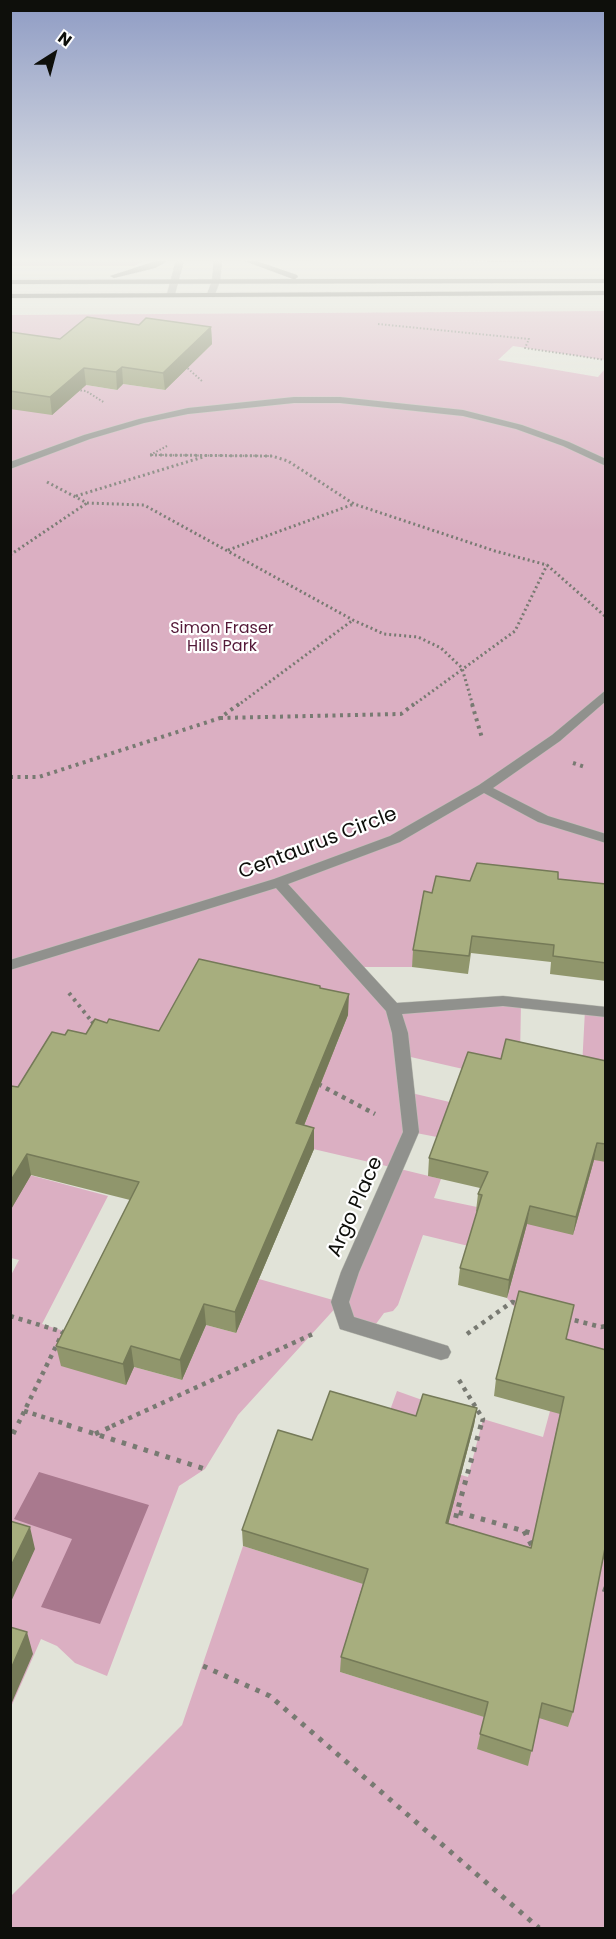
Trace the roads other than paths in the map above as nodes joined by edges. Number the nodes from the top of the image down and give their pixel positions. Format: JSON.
{"nodes":[{"id":1,"x":606,"y":463,"type":"edge"},
{"id":2,"x":12,"y":465,"type":"edge"},
{"id":3,"x":606,"y":694,"type":"edge"},
{"id":4,"x":484,"y":788,"type":"junction"},
{"id":5,"x":606,"y":839,"type":"edge"},
{"id":6,"x":279,"y":882,"type":"junction"},
{"id":7,"x":10,"y":965,"type":"edge"},
{"id":8,"x":393,"y":1009,"type":"junction"},
{"id":9,"x":606,"y":1012,"type":"edge"},
{"id":10,"x":441,"y":1352,"type":"road end"}],
"edges":[{"from":1,"to":2,"type":"street"},
{"from":3,"to":4,"type":"street","name":"Centaurus Circle"},
{"from":4,"to":5,"type":"street"},
{"from":4,"to":6,"type":"street","name":"Centaurus Circle"},
{"from":6,"to":7,"type":"street","name":"Centaurus Circle"},
{"from":6,"to":8,"type":"street","name":"Argo Place"},
{"from":8,"to":9,"type":"street"},
{"from":8,"to":10,"type":"street","name":"Argo Place"}]}
